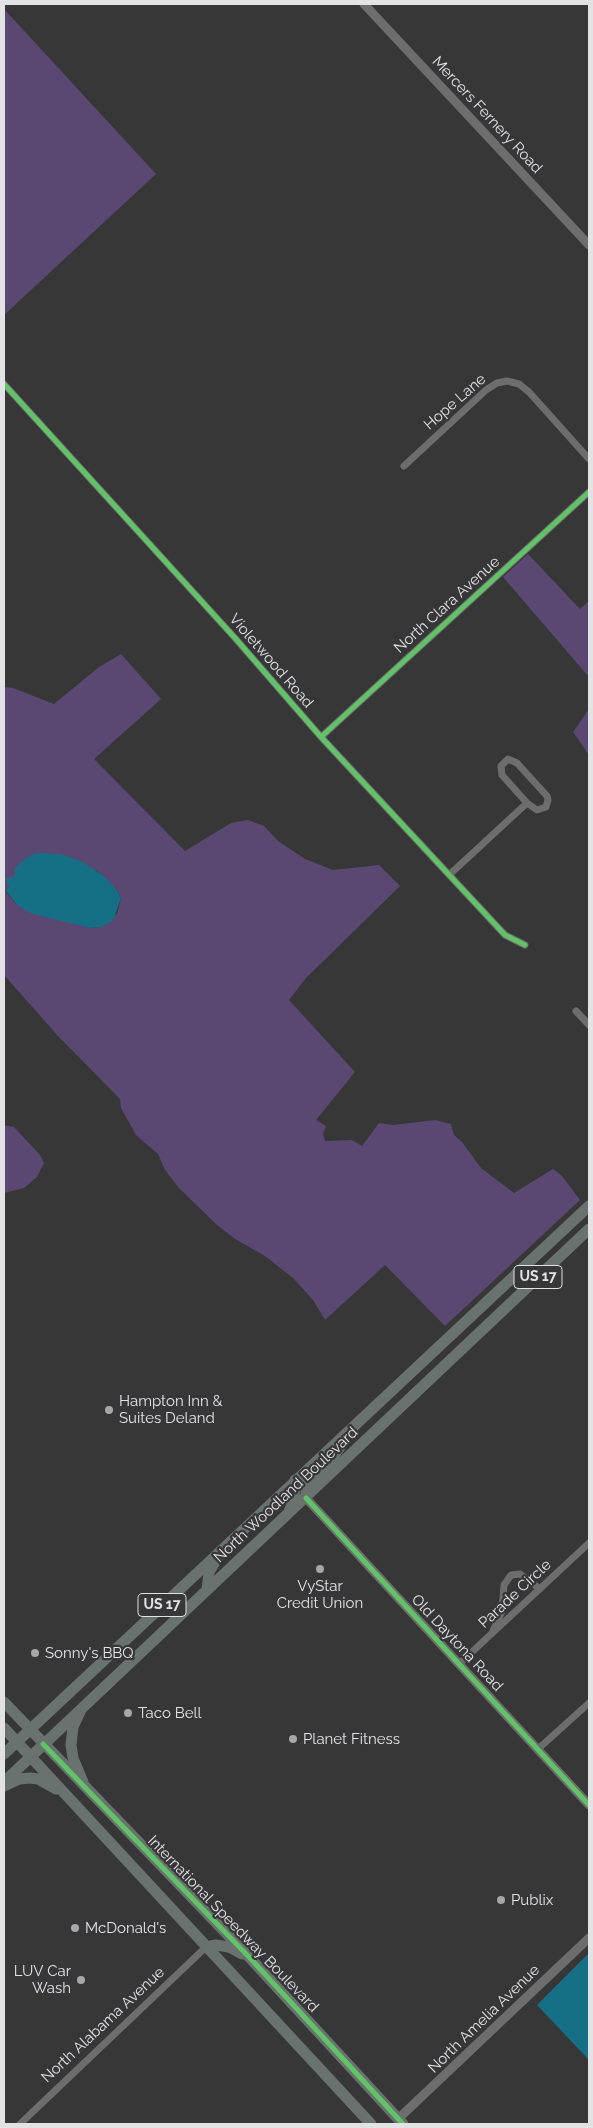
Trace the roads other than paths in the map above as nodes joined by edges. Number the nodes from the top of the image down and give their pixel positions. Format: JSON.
{"nodes":[{"id":1,"x":364,"y":4,"type":"edge"},
{"id":2,"x":589,"y":246,"type":"edge"},
{"id":3,"x":4,"y":384,"type":"edge"},
{"id":4,"x":589,"y":460,"type":"edge"},
{"id":5,"x":404,"y":466,"type":"dead end"},
{"id":6,"x":589,"y":492,"type":"edge"},
{"id":7,"x":321,"y":737,"type":"junction"},
{"id":8,"x":527,"y":803,"type":"junction"},
{"id":9,"x":449,"y":875,"type":"junction"},
{"id":10,"x":526,"y":945,"type":"dead end"},
{"id":11,"x":576,"y":1011,"type":"dead end"},
{"id":12,"x":589,"y":1025,"type":"edge"},
{"id":13,"x":589,"y":1206,"type":"edge"},
{"id":14,"x":589,"y":1229,"type":"edge"},
{"id":15,"x":511,"y":1279,"type":"junction"},
{"id":16,"x":482,"y":1306,"type":"junction"},
{"id":17,"x":496,"y":1316,"type":"junction"},
{"id":18,"x":476,"y":1336,"type":"junction"},
{"id":19,"x":357,"y":1422,"type":"junction"},
{"id":20,"x":295,"y":1480,"type":"junction"},
{"id":21,"x":306,"y":1498,"type":"junction"},
{"id":22,"x":288,"y":1514,"type":"junction"},
{"id":23,"x":589,"y":1543,"type":"edge"},
{"id":24,"x":222,"y":1548,"type":"junction"},
{"id":25,"x":540,"y":1589,"type":"junction"},
{"id":26,"x":207,"y":1590,"type":"junction"},
{"id":27,"x":491,"y":1634,"type":"junction"},
{"id":28,"x":460,"y":1664,"type":"junction"},
{"id":29,"x":4,"y":1702,"type":"edge"},
{"id":30,"x":589,"y":1703,"type":"edge"},
{"id":31,"x":83,"y":1707,"type":"junction"},
{"id":32,"x":4,"y":1728,"type":"edge"},
{"id":33,"x":30,"y":1730,"type":"junction"},
{"id":34,"x":17,"y":1742,"type":"junction"},
{"id":35,"x":43,"y":1744,"type":"junction"},
{"id":36,"x":538,"y":1749,"type":"junction"},
{"id":37,"x":4,"y":1754,"type":"edge"},
{"id":38,"x":30,"y":1756,"type":"junction"},
{"id":39,"x":4,"y":1782,"type":"edge"},
{"id":40,"x":4,"y":1786,"type":"edge"},
{"id":41,"x":86,"y":1788,"type":"junction"},
{"id":42,"x":64,"y":1794,"type":"junction"},
{"id":43,"x":589,"y":1805,"type":"edge"},
{"id":44,"x":589,"y":1938,"type":"edge"},
{"id":45,"x":206,"y":1947,"type":"junction"},
{"id":46,"x":250,"y":1958,"type":"junction"},
{"id":47,"x":401,"y":2122,"type":"edge"},
{"id":48,"x":20,"y":2124,"type":"edge"},
{"id":49,"x":371,"y":2124,"type":"edge"}],
"edges":[{"from":1,"to":2,"type":"street","name":"Mercers Fernery Road"},
{"from":3,"to":7,"type":"street","name":"Violetwood Road"},
{"from":4,"to":5,"type":"street","name":"Hope Lane"},
{"from":6,"to":7,"type":"street","name":"North Clara Avenue"},
{"from":7,"to":9,"type":"street","name":"Violetwood Road"},
{"from":8,"to":8,"type":"street"},
{"from":8,"to":9,"type":"street"},
{"from":9,"to":10,"type":"street","name":"Violetwood Road"},
{"from":11,"to":12,"type":"street"},
{"from":13,"to":15,"type":"main road","name":"North Woodland Boulevard","number":"US 17"},
{"from":14,"to":17,"type":"main road","name":"North Woodland Boulevard","number":"US 17"},
{"from":15,"to":16,"type":"main road","name":"North Woodland Boulevard","number":"US 17"},
{"from":15,"to":17,"type":"main road"},
{"from":16,"to":18,"type":"main road"},
{"from":16,"to":19,"type":"main road","name":"North Woodland Boulevard","number":"US 17"},
{"from":17,"to":18,"type":"main road","name":"North Woodland Boulevard","number":"US 17"},
{"from":18,"to":21,"type":"main road","name":"North Woodland Boulevard","number":"US 17"},
{"from":19,"to":20,"type":"main road","name":"North Woodland Boulevard","number":"US 17"},
{"from":19,"to":21,"type":"main road"},
{"from":20,"to":22,"type":"main road"},
{"from":20,"to":24,"type":"main road","name":"North Woodland Boulevard","number":"US 17"},
{"from":21,"to":22,"type":"main road","name":"North Woodland Boulevard","number":"US 17"},
{"from":21,"to":28,"type":"street","name":"Old Daytona Road"},
{"from":22,"to":26,"type":"main road","name":"North Woodland Boulevard","number":"US 17"},
{"from":23,"to":25,"type":"street","name":"Parade Circle"},
{"from":24,"to":26,"type":"main road"},
{"from":24,"to":33,"type":"main road","name":"North Woodland Boulevard","number":"US 17"},
{"from":25,"to":27,"type":"street","name":"Parade Circle"},
{"from":25,"to":27,"type":"street"},
{"from":26,"to":31,"type":"main road","name":"North Woodland Boulevard","number":"US 17"},
{"from":27,"to":28,"type":"street","name":"Parade Circle"},
{"from":28,"to":36,"type":"street","name":"Old Daytona Road"},
{"from":29,"to":33,"type":"main road","name":"International Speedway Boulevard"},
{"from":30,"to":36,"type":"street"},
{"from":31,"to":35,"type":"main road","name":"North Woodland Boulevard","number":"US 17"},
{"from":31,"to":41,"type":"main road"},
{"from":32,"to":34,"type":"main road"},
{"from":33,"to":34,"type":"main road","name":"North Woodland Boulevard","number":"US 17"},
{"from":33,"to":35,"type":"main road","name":"International Speedway Boulevard"},
{"from":34,"to":37,"type":"main road","name":"North Woodland Boulevard","number":"US 17"},
{"from":34,"to":38,"type":"main road"},
{"from":35,"to":38,"type":"main road","name":"North Woodland Boulevard","number":"US 17"},
{"from":35,"to":41,"type":"main road","name":"International Speedway Boulevard"},
{"from":36,"to":43,"type":"street","name":"Old Daytona Road"},
{"from":38,"to":39,"type":"main road","name":"North Woodland Boulevard","number":"US 17"},
{"from":38,"to":42,"type":"main road"},
{"from":40,"to":42,"type":"main road"},
{"from":41,"to":46,"type":"main road","name":"International Speedway Boulevard"},
{"from":42,"to":45,"type":"main road"},
{"from":44,"to":47,"type":"street","name":"North Amelia Avenue"},
{"from":45,"to":46,"type":"main road"},
{"from":45,"to":48,"type":"street","name":"North Alabama Avenue"},
{"from":45,"to":49,"type":"main road"},
{"from":46,"to":47,"type":"main road","name":"International Speedway Boulevard"}]}
